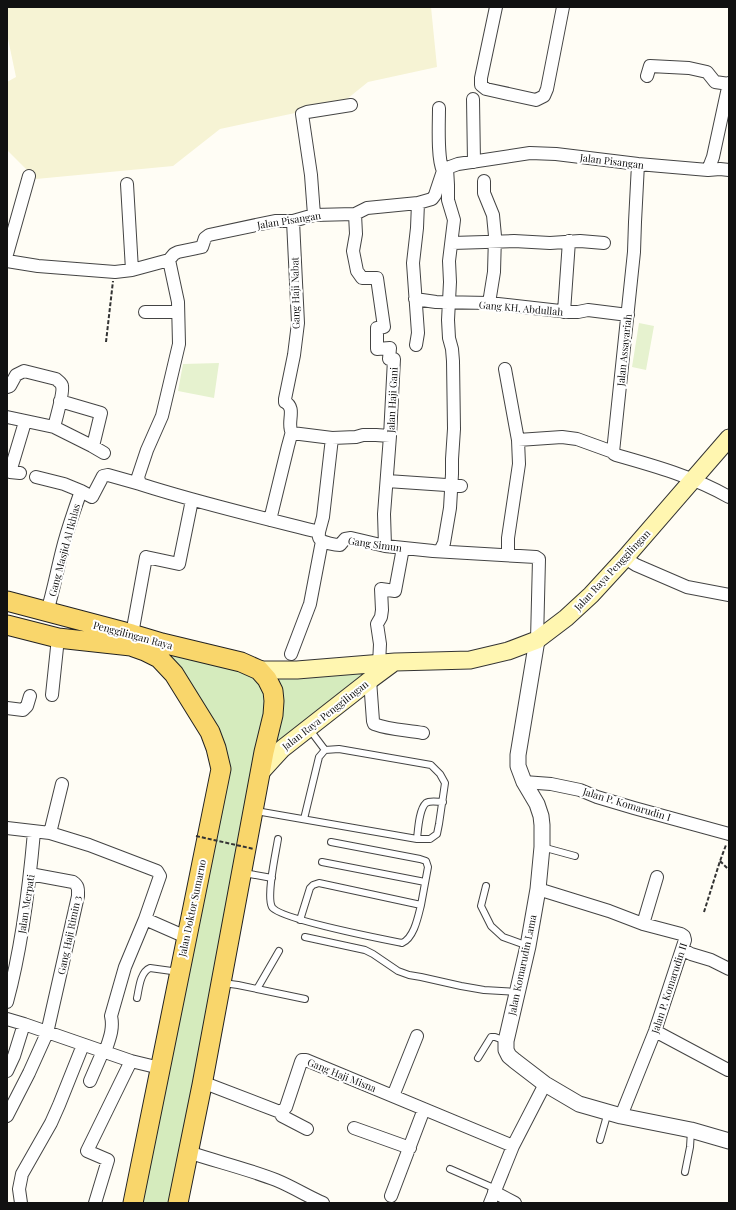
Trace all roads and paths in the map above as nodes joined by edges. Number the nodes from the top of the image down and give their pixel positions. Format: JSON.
{"nodes":[{"id":1,"x":496,"y":7,"type":"edge"},
{"id":2,"x":563,"y":7,"type":"edge"},
{"id":3,"x":647,"y":76,"type":"dead end"},
{"id":4,"x":729,"y":83,"type":"edge"},
{"id":5,"x":473,"y":99,"type":"dead end"},
{"id":6,"x":351,"y":105,"type":"dead end"},
{"id":7,"x":439,"y":108,"type":"dead end"},
{"id":8,"x":474,"y":162,"type":"junction"},
{"id":9,"x":638,"y":164,"type":"junction"},
{"id":10,"x":445,"y":169,"type":"junction"},
{"id":11,"x":708,"y":170,"type":"junction"},
{"id":12,"x":729,"y":170,"type":"edge"},
{"id":13,"x":29,"y":176,"type":"dead end"},
{"id":14,"x":484,"y":181,"type":"dead end"},
{"id":15,"x":127,"y":184,"type":"dead end"},
{"id":16,"x":418,"y":203,"type":"junction"},
{"id":17,"x":355,"y":214,"type":"junction"},
{"id":18,"x":314,"y":215,"type":"junction"},
{"id":19,"x":293,"y":221,"type":"junction"},
{"id":20,"x":569,"y":241,"type":"junction"},
{"id":21,"x":452,"y":242,"type":"junction"},
{"id":22,"x":495,"y":242,"type":"junction"},
{"id":23,"x":604,"y":243,"type":"dead end"},
{"id":24,"x":7,"y":254,"type":"edge"},
{"id":25,"x":169,"y":260,"type":"junction"},
{"id":26,"x":7,"y":261,"type":"edge"},
{"id":27,"x":132,"y":270,"type":"junction"},
{"id":28,"x":113,"y":281,"type":"dead end"},
{"id":29,"x":415,"y":299,"type":"junction"},
{"id":30,"x":449,"y":303,"type":"junction"},
{"id":31,"x":489,"y":303,"type":"junction"},
{"id":32,"x":145,"y":312,"type":"dead end"},
{"id":33,"x":178,"y":312,"type":"junction"},
{"id":34,"x":564,"y":312,"type":"junction"},
{"id":35,"x":628,"y":315,"type":"junction"},
{"id":36,"x":106,"y":342,"type":"dead end"},
{"id":37,"x":416,"y":345,"type":"dead end"},
{"id":38,"x":505,"y":369,"type":"dead end"},
{"id":39,"x":7,"y":387,"type":"edge"},
{"id":40,"x":60,"y":401,"type":"junction"},
{"id":41,"x":7,"y":417,"type":"edge"},
{"id":42,"x":25,"y":422,"type":"junction"},
{"id":43,"x":54,"y":427,"type":"junction"},
{"id":44,"x":292,"y":433,"type":"junction"},
{"id":45,"x":390,"y":436,"type":"junction"},
{"id":46,"x":332,"y":438,"type":"junction"},
{"id":47,"x":729,"y":438,"type":"edge"},
{"id":48,"x":518,"y":440,"type":"junction"},
{"id":49,"x":93,"y":446,"type":"junction"},
{"id":50,"x":613,"y":452,"type":"junction"},
{"id":51,"x":104,"y":453,"type":"dead end"},
{"id":52,"x":20,"y":474,"type":"dead end"},
{"id":53,"x":36,"y":477,"type":"dead end"},
{"id":54,"x":693,"y":480,"type":"junction"},
{"id":55,"x":387,"y":481,"type":"junction"},
{"id":56,"x":143,"y":485,"type":"junction"},
{"id":57,"x":456,"y":486,"type":"junction"},
{"id":58,"x":81,"y":491,"type":"junction"},
{"id":59,"x":729,"y":497,"type":"edge"},
{"id":60,"x":192,"y":500,"type":"junction"},
{"id":61,"x":270,"y":520,"type":"junction"},
{"id":62,"x":320,"y":536,"type":"junction"},
{"id":63,"x":385,"y":546,"type":"junction"},
{"id":64,"x":403,"y":548,"type":"junction"},
{"id":65,"x":440,"y":551,"type":"junction"},
{"id":66,"x":508,"y":555,"type":"junction"},
{"id":67,"x":625,"y":558,"type":"junction"},
{"id":68,"x":729,"y":595,"type":"edge"},
{"id":69,"x":7,"y":601,"type":"edge"},
{"id":70,"x":47,"y":612,"type":"junction"},
{"id":71,"x":7,"y":625,"type":"edge"},
{"id":72,"x":58,"y":638,"type":"junction"},
{"id":73,"x":131,"y":640,"type":"junction"},
{"id":74,"x":537,"y":640,"type":"junction"},
{"id":75,"x":291,"y":654,"type":"dead end"},
{"id":76,"x":387,"y":663,"type":"junction"},
{"id":77,"x":259,"y":670,"type":"junction"},
{"id":78,"x":370,"y":680,"type":"junction"},
{"id":79,"x":52,"y":695,"type":"dead end"},
{"id":80,"x":30,"y":696,"type":"dead end"},
{"id":81,"x":7,"y":708,"type":"edge"},
{"id":82,"x":309,"y":728,"type":"junction"},
{"id":83,"x":423,"y":733,"type":"dead end"},
{"id":84,"x":325,"y":750,"type":"junction"},
{"id":85,"x":260,"y":773,"type":"junction"},
{"id":86,"x":524,"y":782,"type":"junction"},
{"id":87,"x":62,"y":784,"type":"dead end"},
{"id":88,"x":443,"y":802,"type":"junction"},
{"id":89,"x":253,"y":810,"type":"junction"},
{"id":90,"x":304,"y":820,"type":"junction"},
{"id":91,"x":7,"y":828,"type":"edge"},
{"id":92,"x":34,"y":832,"type":"junction"},
{"id":93,"x":50,"y":833,"type":"junction"},
{"id":94,"x":196,"y":836,"type":"dead end"},
{"id":95,"x":278,"y":839,"type":"dead end"},
{"id":96,"x":417,"y":839,"type":"junction"},
{"id":97,"x":728,"y":839,"type":"edge"},
{"id":98,"x":331,"y":842,"type":"dead end"},
{"id":99,"x":542,"y":847,"type":"junction"},
{"id":100,"x":254,"y":849,"type":"dead end"},
{"id":101,"x":575,"y":856,"type":"dead end"},
{"id":102,"x":720,"y":861,"type":"junction"},
{"id":103,"x":322,"y":862,"type":"dead end"},
{"id":104,"x":729,"y":870,"type":"edge"},
{"id":105,"x":241,"y":873,"type":"junction"},
{"id":106,"x":30,"y":874,"type":"junction"},
{"id":107,"x":657,"y":877,"type":"dead end"},
{"id":108,"x":272,"y":878,"type":"junction"},
{"id":109,"x":425,"y":882,"type":"junction"},
{"id":110,"x":486,"y":886,"type":"dead end"},
{"id":111,"x":538,"y":889,"type":"junction"},
{"id":112,"x":421,"y":905,"type":"junction"},
{"id":113,"x":704,"y":912,"type":"dead end"},
{"id":114,"x":145,"y":919,"type":"junction"},
{"id":115,"x":300,"y":920,"type":"junction"},
{"id":116,"x":644,"y":924,"type":"junction"},
{"id":117,"x":186,"y":937,"type":"junction"},
{"id":118,"x":305,"y":937,"type":"dead end"},
{"id":119,"x":528,"y":946,"type":"junction"},
{"id":120,"x":682,"y":949,"type":"junction"},
{"id":121,"x":279,"y":951,"type":"dead end"},
{"id":122,"x":729,"y":969,"type":"edge"},
{"id":123,"x":179,"y":972,"type":"junction"},
{"id":124,"x":257,"y":989,"type":"junction"},
{"id":125,"x":216,"y":990,"type":"junction"},
{"id":126,"x":518,"y":992,"type":"junction"},
{"id":127,"x":137,"y":998,"type":"dead end"},
{"id":128,"x":305,"y":999,"type":"dead end"},
{"id":129,"x":7,"y":1002,"type":"edge"},
{"id":130,"x":7,"y":1019,"type":"edge"},
{"id":131,"x":24,"y":1024,"type":"junction"},
{"id":132,"x":655,"y":1031,"type":"junction"},
{"id":133,"x":47,"y":1033,"type":"junction"},
{"id":134,"x":417,"y":1036,"type":"dead end"},
{"id":135,"x":506,"y":1041,"type":"junction"},
{"id":136,"x":83,"y":1045,"type":"junction"},
{"id":137,"x":104,"y":1052,"type":"junction"},
{"id":138,"x":170,"y":1053,"type":"dead end"},
{"id":139,"x":478,"y":1058,"type":"dead end"},
{"id":140,"x":131,"y":1061,"type":"junction"},
{"id":141,"x":160,"y":1068,"type":"junction"},
{"id":142,"x":728,"y":1070,"type":"edge"},
{"id":143,"x":7,"y":1071,"type":"edge"},
{"id":144,"x":90,"y":1081,"type":"dead end"},
{"id":145,"x":202,"y":1082,"type":"junction"},
{"id":146,"x":545,"y":1084,"type":"junction"},
{"id":147,"x":393,"y":1096,"type":"junction"},
{"id":148,"x":424,"y":1109,"type":"junction"},
{"id":149,"x":280,"y":1112,"type":"junction"},
{"id":150,"x":615,"y":1114,"type":"junction"},
{"id":151,"x":7,"y":1116,"type":"edge"},
{"id":152,"x":354,"y":1128,"type":"dead end"},
{"id":153,"x":307,"y":1129,"type":"dead end"},
{"id":154,"x":691,"y":1130,"type":"junction"},
{"id":155,"x":600,"y":1140,"type":"dead end"},
{"id":156,"x":729,"y":1141,"type":"edge"},
{"id":157,"x":513,"y":1146,"type":"junction"},
{"id":158,"x":410,"y":1148,"type":"junction"},
{"id":159,"x":188,"y":1152,"type":"junction"},
{"id":160,"x":450,"y":1169,"type":"dead end"},
{"id":161,"x":685,"y":1172,"type":"dead end"},
{"id":162,"x":493,"y":1195,"type":"edge"},
{"id":163,"x":392,"y":1196,"type":"dead end"},
{"id":164,"x":21,"y":1203,"type":"edge"},
{"id":165,"x":95,"y":1203,"type":"edge"},
{"id":166,"x":133,"y":1203,"type":"edge"},
{"id":167,"x":178,"y":1203,"type":"edge"},
{"id":168,"x":323,"y":1203,"type":"edge"},
{"id":169,"x":515,"y":1203,"type":"edge"}],
"edges":[{"from":1,"to":2,"type":"street"},
{"from":3,"to":4,"type":"street"},
{"from":4,"to":11,"type":"street"},
{"from":5,"to":8,"type":"street"},
{"from":6,"to":18,"type":"street"},
{"from":7,"to":10,"type":"street"},
{"from":8,"to":9,"type":"street","name":"Jalan Pisangan"},
{"from":8,"to":10,"type":"street","name":"Jalan Pisangan"},
{"from":9,"to":11,"type":"street","name":"Jalan Pisangan"},
{"from":9,"to":35,"type":"street","name":"Jalan Assayariah"},
{"from":10,"to":16,"type":"street","name":"Jalan Pisangan"},
{"from":10,"to":21,"type":"street"},
{"from":11,"to":12,"type":"street","name":"Jalan Pisangan"},
{"from":13,"to":24,"type":"street"},
{"from":14,"to":22,"type":"street"},
{"from":15,"to":27,"type":"street"},
{"from":16,"to":17,"type":"street","name":"Jalan Pisangan"},
{"from":16,"to":29,"type":"street"},
{"from":17,"to":18,"type":"street","name":"Jalan Pisangan"},
{"from":17,"to":45,"type":"street","name":"Jalan Haji Gani"},
{"from":18,"to":19,"type":"street","name":"Jalan Pisangan"},
{"from":19,"to":25,"type":"street","name":"Jalan Pisangan"},
{"from":19,"to":44,"type":"street","name":"Gang Haji Nabat"},
{"from":20,"to":22,"type":"street"},
{"from":20,"to":23,"type":"street"},
{"from":20,"to":34,"type":"street"},
{"from":21,"to":22,"type":"street"},
{"from":21,"to":30,"type":"street"},
{"from":22,"to":31,"type":"street"},
{"from":25,"to":27,"type":"street","name":"Jalan Pisangan"},
{"from":25,"to":33,"type":"street"},
{"from":26,"to":27,"type":"street","name":"Jalan Pisangan"},
{"from":28,"to":36,"type":"path"},
{"from":29,"to":30,"type":"street","name":"Gang KH. Abdullah"},
{"from":29,"to":37,"type":"street"},
{"from":30,"to":31,"type":"street","name":"Gang KH. Abdullah"},
{"from":30,"to":57,"type":"street"},
{"from":31,"to":34,"type":"street","name":"Gang KH. Abdullah"},
{"from":32,"to":33,"type":"street"},
{"from":33,"to":56,"type":"street"},
{"from":34,"to":35,"type":"street","name":"Gang KH. Abdullah"},
{"from":35,"to":50,"type":"street","name":"Jalan Assayariah"},
{"from":38,"to":48,"type":"street"},
{"from":39,"to":40,"type":"street"},
{"from":40,"to":43,"type":"street"},
{"from":40,"to":49,"type":"street"},
{"from":41,"to":42,"type":"street"},
{"from":42,"to":43,"type":"street"},
{"from":42,"to":52,"type":"street"},
{"from":43,"to":49,"type":"street"},
{"from":44,"to":46,"type":"street"},
{"from":44,"to":61,"type":"street"},
{"from":45,"to":46,"type":"street"},
{"from":45,"to":55,"type":"street","name":"Jalan Haji Gani"},
{"from":46,"to":62,"type":"street"},
{"from":47,"to":54,"type":"main road","name":"Jalan Raya Penggilingan"},
{"from":48,"to":50,"type":"street"},
{"from":48,"to":66,"type":"street"},
{"from":49,"to":51,"type":"street"},
{"from":50,"to":54,"type":"street"},
{"from":53,"to":58,"type":"street"},
{"from":54,"to":59,"type":"street"},
{"from":54,"to":67,"type":"main road","name":"Jalan Raya Penggilingan"},
{"from":55,"to":57,"type":"street"},
{"from":55,"to":63,"type":"street","name":"Jalan Haji Gani"},
{"from":56,"to":58,"type":"street","name":"Gang Masjid Al Ikhlas"},
{"from":56,"to":60,"type":"street","name":"Gang Simun"},
{"from":57,"to":65,"type":"street"},
{"from":58,"to":70,"type":"street","name":"Gang Masjid Al Ikhlas"},
{"from":60,"to":61,"type":"street","name":"Gang Simun"},
{"from":60,"to":73,"type":"street"},
{"from":61,"to":62,"type":"street","name":"Gang Simun"},
{"from":62,"to":63,"type":"street","name":"Gang Simun"},
{"from":62,"to":75,"type":"street"},
{"from":63,"to":64,"type":"street","name":"Gang Simun"},
{"from":64,"to":65,"type":"street","name":"Gang Simun"},
{"from":64,"to":76,"type":"street"},
{"from":65,"to":66,"type":"street","name":"Gang Simun"},
{"from":66,"to":74,"type":"street","name":"Gang Simun"},
{"from":67,"to":68,"type":"street"},
{"from":67,"to":74,"type":"main road","name":"Jalan Raya Penggilingan"},
{"from":69,"to":70,"type":"main road","name":"Penggilingan Raya"},
{"from":70,"to":73,"type":"main road","name":"Penggilingan Raya"},
{"from":71,"to":72,"type":"main road","name":"Penggilingan Raya"},
{"from":72,"to":73,"type":"main road","name":"Penggilingan Raya"},
{"from":72,"to":79,"type":"street"},
{"from":73,"to":77,"type":"main road","name":"Penggilingan Raya"},
{"from":73,"to":117,"type":"main road","name":"Jalan Doktor Sumarno"},
{"from":74,"to":76,"type":"main road","name":"Jalan Raya Penggilingan"},
{"from":74,"to":86,"type":"street","name":"Jalan Komarudin Lama"},
{"from":76,"to":77,"type":"main road","name":"Jalan Raya Penggilingan"},
{"from":76,"to":78,"type":"main road","name":"Jalan Raya Penggilingan"},
{"from":77,"to":85,"type":"main road"},
{"from":78,"to":82,"type":"main road","name":"Jalan Raya Penggilingan"},
{"from":78,"to":83,"type":"street"},
{"from":80,"to":81,"type":"street"},
{"from":82,"to":84,"type":"lane"},
{"from":82,"to":85,"type":"main road","name":"Jalan Raya Penggilingan"},
{"from":84,"to":88,"type":"lane"},
{"from":84,"to":90,"type":"lane"},
{"from":85,"to":89,"type":"main road"},
{"from":86,"to":97,"type":"street","name":"Jalan P. Komarudin I"},
{"from":86,"to":99,"type":"street","name":"Jalan Komarudin Lama"},
{"from":87,"to":93,"type":"street"},
{"from":88,"to":96,"type":"lane"},
{"from":88,"to":96,"type":"lane"},
{"from":89,"to":90,"type":"lane"},
{"from":89,"to":105,"type":"main road"},
{"from":90,"to":96,"type":"lane"},
{"from":91,"to":92,"type":"street"},
{"from":92,"to":93,"type":"street"},
{"from":92,"to":106,"type":"street","name":"Jalan Merpati"},
{"from":93,"to":114,"type":"street"},
{"from":94,"to":100,"type":"path","bridge":true},
{"from":95,"to":108,"type":"lane"},
{"from":97,"to":102,"type":"path"},
{"from":98,"to":109,"type":"lane"},
{"from":99,"to":101,"type":"lane"},
{"from":99,"to":111,"type":"street","name":"Jalan Komarudin Lama"},
{"from":102,"to":104,"type":"path"},
{"from":102,"to":113,"type":"path"},
{"from":103,"to":109,"type":"lane"},
{"from":105,"to":108,"type":"lane"},
{"from":105,"to":125,"type":"main road"},
{"from":106,"to":129,"type":"street","name":"Jalan Merpati"},
{"from":106,"to":133,"type":"street","name":"Gang Haji Rimin 3"},
{"from":107,"to":116,"type":"street"},
{"from":108,"to":115,"type":"lane"},
{"from":109,"to":112,"type":"lane"},
{"from":110,"to":119,"type":"lane"},
{"from":111,"to":116,"type":"street","name":"Jalan P. Komarudin II"},
{"from":111,"to":119,"type":"street","name":"Jalan Komarudin Lama"},
{"from":112,"to":115,"type":"lane"},
{"from":112,"to":115,"type":"lane"},
{"from":114,"to":117,"type":"street"},
{"from":114,"to":137,"type":"street"},
{"from":116,"to":120,"type":"street","name":"Jalan P. Komarudin II"},
{"from":117,"to":123,"type":"main road","name":"Jalan Doktor Sumarno"},
{"from":118,"to":126,"type":"lane"},
{"from":119,"to":126,"type":"street","name":"Jalan Komarudin Lama"},
{"from":120,"to":122,"type":"street"},
{"from":120,"to":132,"type":"street","name":"Jalan P. Komarudin II"},
{"from":121,"to":124,"type":"lane"},
{"from":123,"to":127,"type":"lane"},
{"from":123,"to":138,"type":"lane"},
{"from":123,"to":141,"type":"main road","name":"Jalan Doktor Sumarno"},
{"from":124,"to":125,"type":"lane"},
{"from":124,"to":128,"type":"lane"},
{"from":125,"to":145,"type":"main road"},
{"from":126,"to":135,"type":"street","name":"Jalan Komarudin Lama"},
{"from":130,"to":131,"type":"street"},
{"from":131,"to":133,"type":"street"},
{"from":131,"to":143,"type":"street"},
{"from":132,"to":142,"type":"street"},
{"from":132,"to":150,"type":"street","name":"Jalan P. Komarudin II"},
{"from":133,"to":136,"type":"street"},
{"from":133,"to":151,"type":"street"},
{"from":134,"to":147,"type":"street"},
{"from":135,"to":139,"type":"lane"},
{"from":135,"to":146,"type":"street"},
{"from":136,"to":137,"type":"street"},
{"from":136,"to":164,"type":"street"},
{"from":137,"to":140,"type":"street"},
{"from":137,"to":144,"type":"street"},
{"from":140,"to":141,"type":"street"},
{"from":140,"to":165,"type":"street"},
{"from":141,"to":166,"type":"main road","name":"Jalan Doktor Sumarno"},
{"from":145,"to":149,"type":"street"},
{"from":145,"to":159,"type":"main road"},
{"from":146,"to":150,"type":"street"},
{"from":146,"to":157,"type":"street"},
{"from":147,"to":148,"type":"street","name":"Gang Haji Misna"},
{"from":147,"to":149,"type":"street","name":"Gang Haji Misna"},
{"from":148,"to":157,"type":"street","name":"Gang Haji Misna"},
{"from":148,"to":158,"type":"street"},
{"from":149,"to":153,"type":"street"},
{"from":150,"to":154,"type":"street"},
{"from":150,"to":155,"type":"lane"},
{"from":152,"to":158,"type":"street"},
{"from":154,"to":156,"type":"street"},
{"from":154,"to":161,"type":"lane"},
{"from":157,"to":162,"type":"street"},
{"from":158,"to":163,"type":"street"},
{"from":159,"to":167,"type":"main road"},
{"from":159,"to":168,"type":"street"},
{"from":160,"to":162,"type":"lane"},
{"from":162,"to":169,"type":"street"}]}
